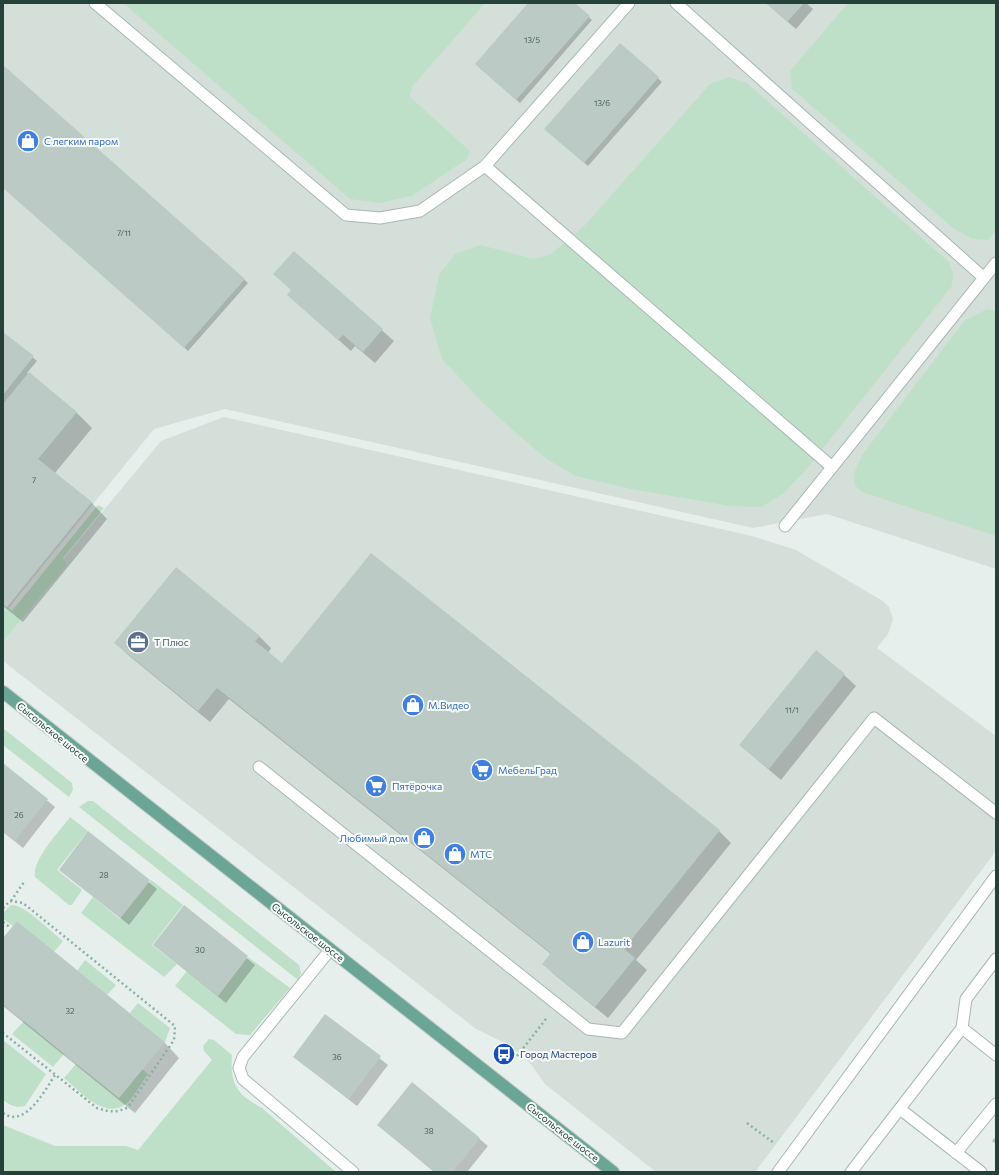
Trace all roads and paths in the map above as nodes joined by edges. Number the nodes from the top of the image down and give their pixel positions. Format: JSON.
{"nodes":[{"id":1,"x":95,"y":3,"type":"edge"},
{"id":2,"x":629,"y":3,"type":"edge"},
{"id":3,"x":676,"y":3,"type":"edge"},
{"id":4,"x":485,"y":166,"type":"junction"},
{"id":5,"x":996,"y":262,"type":"edge"},
{"id":6,"x":983,"y":277,"type":"junction"},
{"id":7,"x":832,"y":468,"type":"junction"},
{"id":8,"x":785,"y":526,"type":"dead end"},
{"id":9,"x":3,"y":692,"type":"edge"},
{"id":10,"x":259,"y":767,"type":"dead end"},
{"id":11,"x":996,"y":813,"type":"edge"},
{"id":12,"x":996,"y":876,"type":"edge"},
{"id":13,"x":24,"y":882,"type":"dead end"},
{"id":14,"x":10,"y":901,"type":"junction"},
{"id":15,"x":3,"y":908,"type":"edge"},
{"id":16,"x":3,"y":922,"type":"edge"},
{"id":17,"x":11,"y":928,"type":"dead end"},
{"id":18,"x":330,"y":950,"type":"junction"},
{"id":19,"x":996,"y":959,"type":"edge"},
{"id":20,"x":541,"y":1025,"type":"dead end"},
{"id":21,"x":962,"y":1028,"type":"junction"},
{"id":22,"x":3,"y":1033,"type":"edge"},
{"id":23,"x":996,"y":1055,"type":"edge"},
{"id":24,"x":517,"y":1056,"type":"dead end"},
{"id":25,"x":55,"y":1075,"type":"junction"},
{"id":26,"x":996,"y":1104,"type":"edge"},
{"id":27,"x":900,"y":1109,"type":"junction"},
{"id":28,"x":3,"y":1113,"type":"edge"},
{"id":29,"x":747,"y":1123,"type":"dead end"},
{"id":30,"x":774,"y":1143,"type":"dead end"},
{"id":31,"x":956,"y":1153,"type":"junction"},
{"id":32,"x":353,"y":1172,"type":"edge"},
{"id":33,"x":614,"y":1172,"type":"edge"},
{"id":34,"x":778,"y":1172,"type":"edge"},
{"id":35,"x":851,"y":1172,"type":"edge"},
{"id":36,"x":981,"y":1172,"type":"edge"}],
"edges":[{"from":1,"to":4,"type":"lane"},
{"from":2,"to":4,"type":"lane"},
{"from":3,"to":6,"type":"lane"},
{"from":4,"to":7,"type":"lane"},
{"from":5,"to":6,"type":"lane"},
{"from":6,"to":7,"type":"lane"},
{"from":7,"to":8,"type":"lane"},
{"from":9,"to":18,"type":"main road","name":"Сысольское шоссе"},
{"from":10,"to":11,"type":"lane"},
{"from":12,"to":34,"type":"lane"},
{"from":13,"to":14,"type":"path"},
{"from":14,"to":15,"type":"path"},
{"from":14,"to":25,"type":"path"},
{"from":16,"to":17,"type":"path"},
{"from":18,"to":32,"type":"lane"},
{"from":18,"to":33,"type":"main road","name":"Сысольское шоссе"},
{"from":19,"to":21,"type":"lane"},
{"from":20,"to":24,"type":"path"},
{"from":21,"to":23,"type":"lane"},
{"from":21,"to":27,"type":"lane"},
{"from":22,"to":25,"type":"path"},
{"from":25,"to":28,"type":"path"},
{"from":26,"to":31,"type":"lane"},
{"from":27,"to":31,"type":"lane"},
{"from":27,"to":35,"type":"lane"},
{"from":29,"to":30,"type":"path"},
{"from":31,"to":36,"type":"lane"}]}
